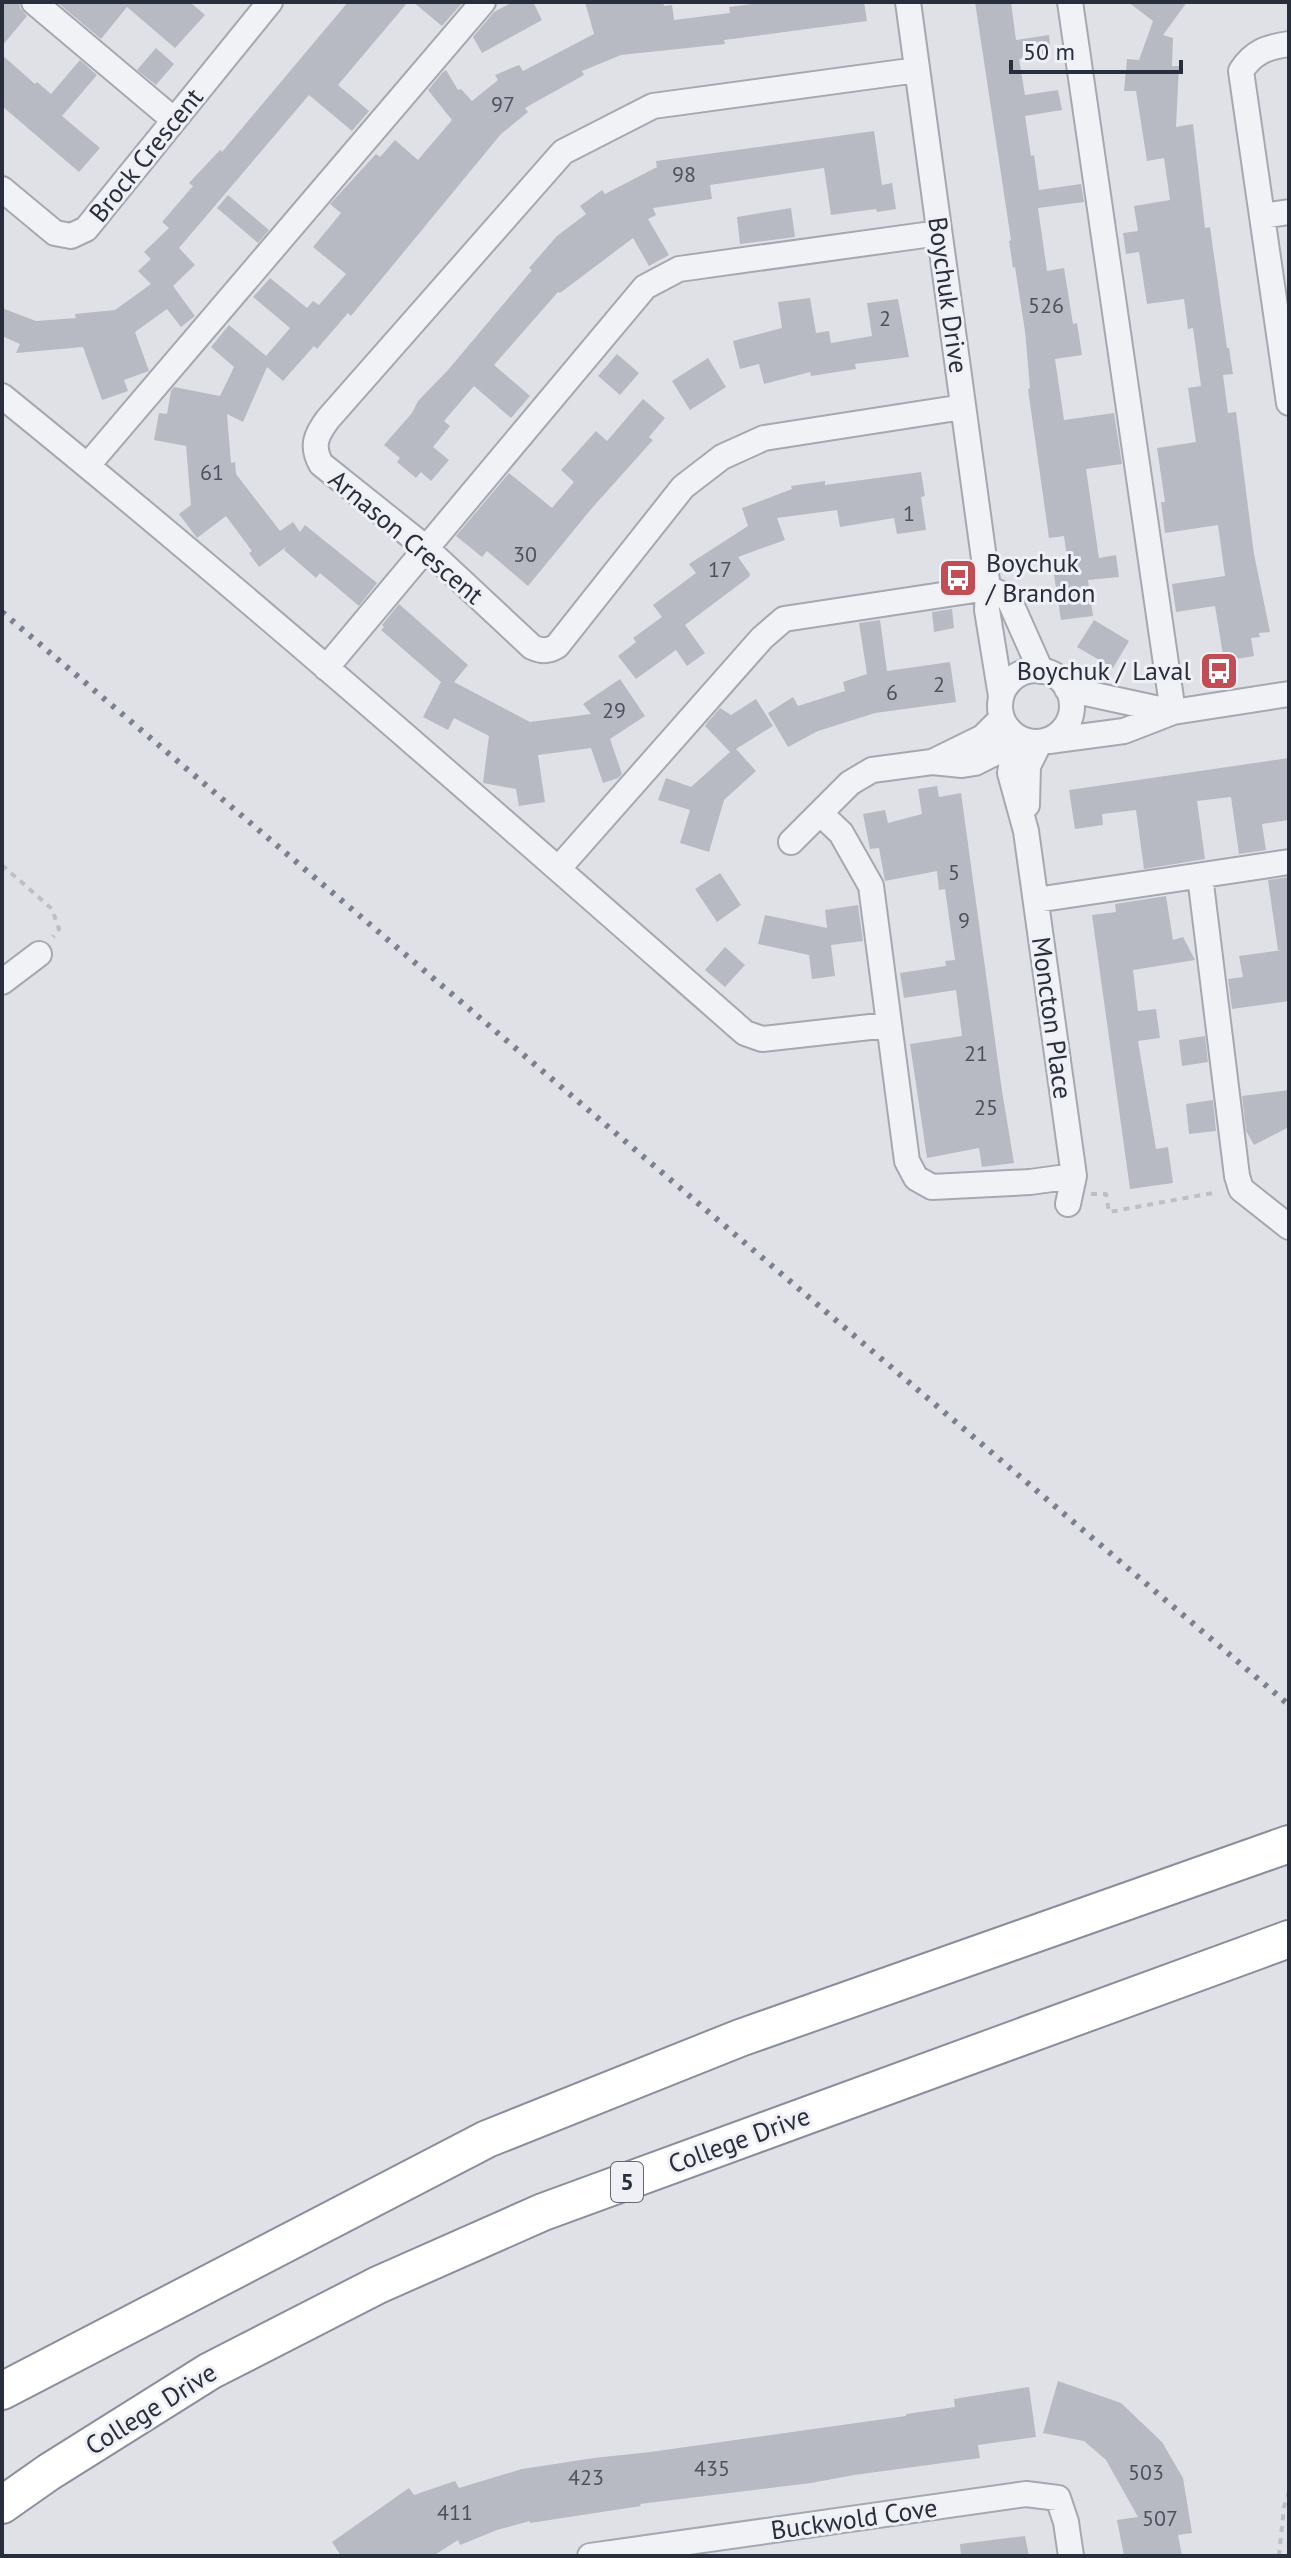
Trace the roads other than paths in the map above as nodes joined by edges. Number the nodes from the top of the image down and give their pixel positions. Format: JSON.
{"nodes":[{"id":1,"x":34,"y":2,"type":"edge"},
{"id":2,"x":270,"y":2,"type":"edge"},
{"id":3,"x":483,"y":2,"type":"edge"},
{"id":4,"x":908,"y":2,"type":"edge"},
{"id":5,"x":1070,"y":2,"type":"edge"},
{"id":6,"x":1289,"y":44,"type":"edge"},
{"id":7,"x":917,"y":70,"type":"junction"},
{"id":8,"x":174,"y":120,"type":"junction"},
{"id":9,"x":2,"y":189,"type":"edge"},
{"id":10,"x":1289,"y":212,"type":"edge"},
{"id":11,"x":1262,"y":216,"type":"junction"},
{"id":12,"x":939,"y":233,"type":"junction"},
{"id":13,"x":1287,"y":369,"type":"edge"},
{"id":14,"x":2,"y":396,"type":"edge"},
{"id":15,"x":1289,"y":403,"type":"edge"},
{"id":16,"x":963,"y":407,"type":"junction"},
{"id":17,"x":88,"y":465,"type":"junction"},
{"id":18,"x":426,"y":548,"type":"junction"},
{"id":19,"x":988,"y":588,"type":"junction"},
{"id":20,"x":326,"y":668,"type":"junction"},
{"id":21,"x":1041,"y":671,"type":"junction"},
{"id":22,"x":1067,"y":689,"type":"junction"},
{"id":23,"x":1289,"y":694,"type":"edge"},
{"id":24,"x":1173,"y":712,"type":"junction"},
{"id":25,"x":1007,"y":721,"type":"junction"},
{"id":26,"x":1044,"y":741,"type":"junction"},
{"id":27,"x":822,"y":815,"type":"junction"},
{"id":28,"x":1026,"y":831,"type":"junction"},
{"id":29,"x":791,"y":842,"type":"dead end"},
{"id":30,"x":1289,"y":862,"type":"edge"},
{"id":31,"x":558,"y":869,"type":"junction"},
{"id":32,"x":1200,"y":876,"type":"junction"},
{"id":33,"x":1036,"y":900,"type":"junction"},
{"id":34,"x":39,"y":954,"type":"dead end"},
{"id":35,"x":2,"y":982,"type":"edge"},
{"id":36,"x":888,"y":1025,"type":"junction"},
{"id":37,"x":1074,"y":1176,"type":"junction"},
{"id":38,"x":1068,"y":1204,"type":"dead end"},
{"id":39,"x":1289,"y":1227,"type":"edge"},
{"id":40,"x":1289,"y":1844,"type":"edge"},
{"id":41,"x":1289,"y":1939,"type":"edge"},
{"id":42,"x":2,"y":2391,"type":"edge"},
{"id":43,"x":2,"y":2505,"type":"edge"},
{"id":44,"x":590,"y":2556,"type":"edge"},
{"id":45,"x":1071,"y":2556,"type":"edge"}],
"edges":[{"from":1,"to":8,"type":"street"},
{"from":2,"to":8,"type":"street","name":"Brock Crescent"},
{"from":3,"to":17,"type":"street"},
{"from":4,"to":7,"type":"street","name":"Boychuk Drive"},
{"from":5,"to":24,"type":"street"},
{"from":6,"to":11,"type":"street"},
{"from":7,"to":12,"type":"street","name":"Boychuk Drive"},
{"from":7,"to":18,"type":"street","name":"Arnason Crescent"},
{"from":8,"to":9,"type":"street","name":"Brock Crescent"},
{"from":10,"to":11,"type":"street"},
{"from":11,"to":13,"type":"street"},
{"from":12,"to":16,"type":"street","name":"Boychuk Drive"},
{"from":12,"to":18,"type":"street"},
{"from":13,"to":15,"type":"street"},
{"from":14,"to":17,"type":"street"},
{"from":16,"to":18,"type":"street","name":"Arnason Crescent"},
{"from":16,"to":19,"type":"street","name":"Boychuk Drive"},
{"from":17,"to":20,"type":"street"},
{"from":18,"to":20,"type":"street"},
{"from":19,"to":21,"type":"street"},
{"from":19,"to":25,"type":"street","name":"Boychuk Drive"},
{"from":19,"to":31,"type":"street"},
{"from":20,"to":31,"type":"street"},
{"from":21,"to":22,"type":"street"},
{"from":21,"to":25,"type":"street"},
{"from":22,"to":24,"type":"street"},
{"from":22,"to":26,"type":"street"},
{"from":23,"to":24,"type":"street"},
{"from":24,"to":26,"type":"street"},
{"from":25,"to":26,"type":"street"},
{"from":25,"to":27,"type":"street"},
{"from":25,"to":28,"type":"street","name":"Moncton Place"},
{"from":26,"to":28,"type":"street","name":"Moncton Place"},
{"from":27,"to":29,"type":"street"},
{"from":27,"to":36,"type":"street"},
{"from":28,"to":33,"type":"street","name":"Moncton Place"},
{"from":30,"to":32,"type":"street"},
{"from":31,"to":36,"type":"street"},
{"from":32,"to":33,"type":"street"},
{"from":32,"to":39,"type":"street"},
{"from":33,"to":37,"type":"street","name":"Moncton Place"},
{"from":34,"to":35,"type":"street"},
{"from":36,"to":37,"type":"street"},
{"from":37,"to":38,"type":"street","name":"Moncton Place"},
{"from":40,"to":42,"type":"highway"},
{"from":41,"to":43,"type":"highway","name":"College Drive","number":"5"},
{"from":44,"to":45,"type":"street","name":"Buckwold Cove"}]}
